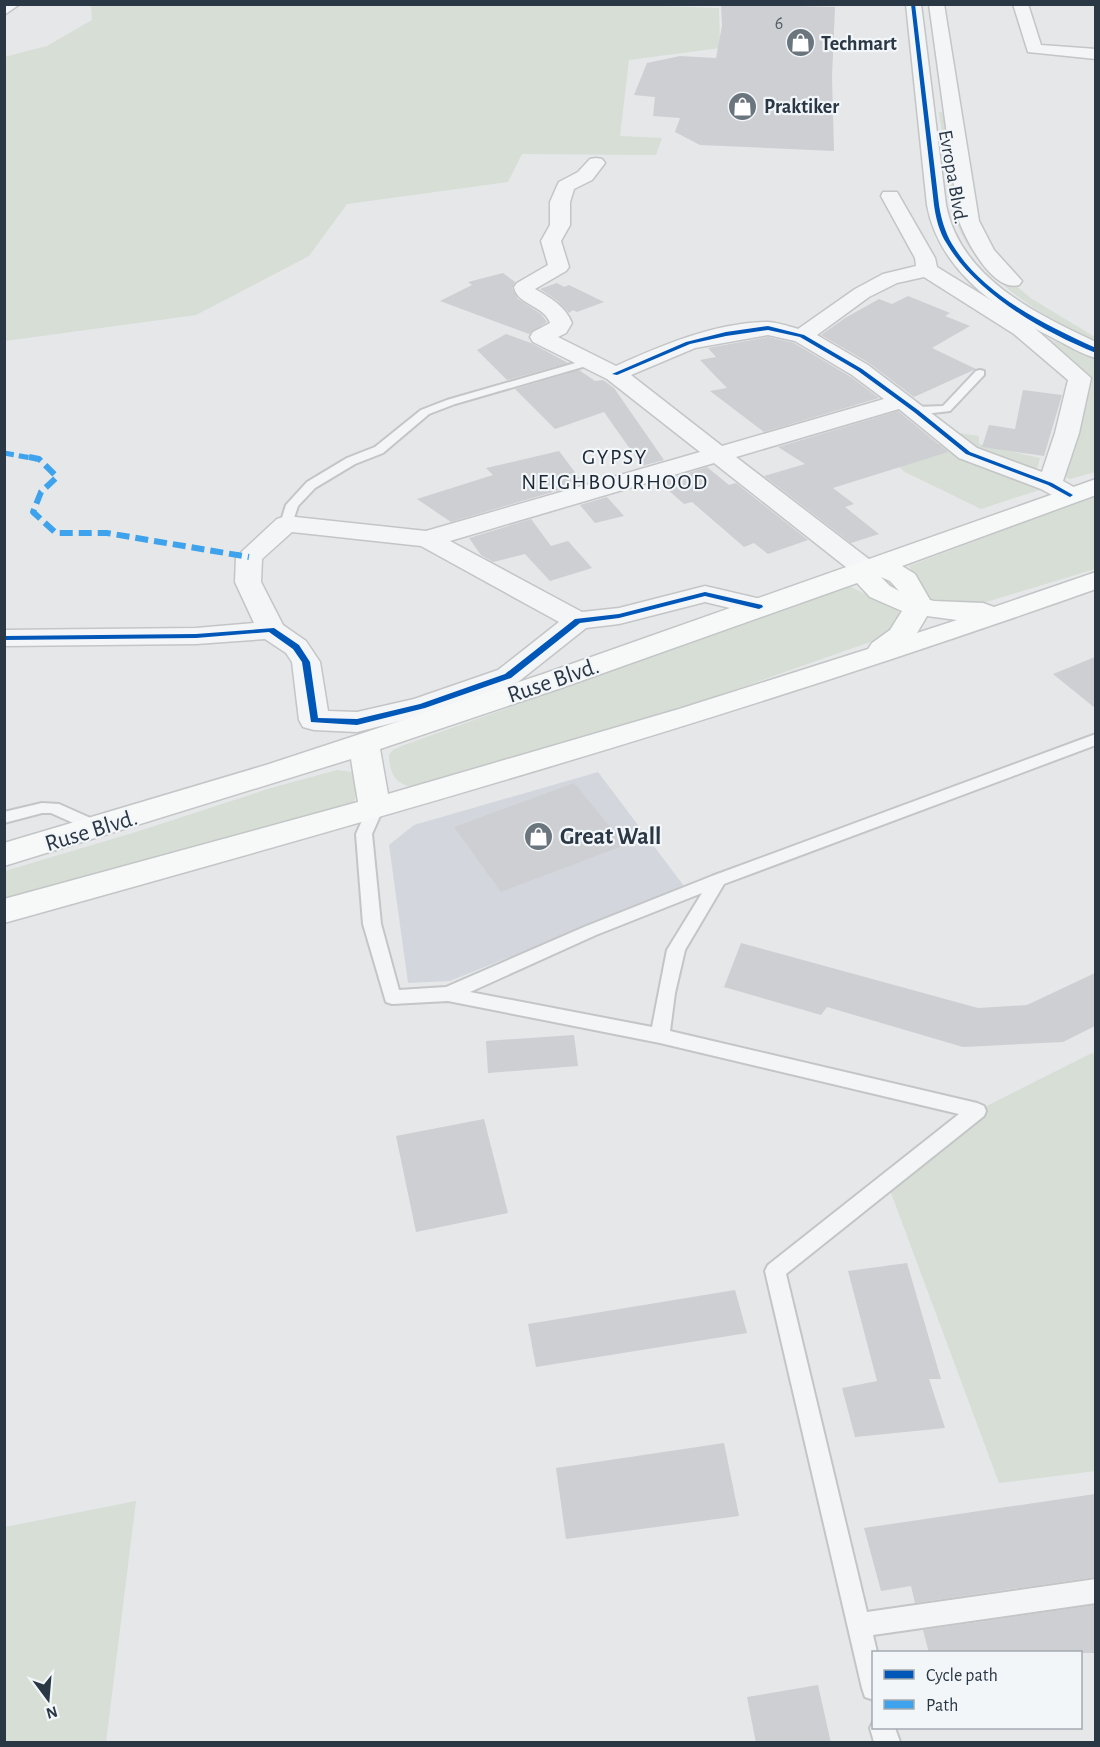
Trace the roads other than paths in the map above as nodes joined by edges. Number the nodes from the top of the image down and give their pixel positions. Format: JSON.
{"nodes":[{"id":1,"x":13,"y":4,"type":"edge"},
{"id":2,"x":913,"y":4,"type":"edge"},
{"id":3,"x":936,"y":4,"type":"edge"},
{"id":4,"x":1020,"y":4,"type":"edge"},
{"id":5,"x":4,"y":11,"type":"edge"},
{"id":6,"x":1095,"y":54,"type":"edge"},
{"id":7,"x":596,"y":163,"type":"dead end"},
{"id":8,"x":890,"y":196,"type":"dead end"},
{"id":9,"x":927,"y":270,"type":"junction"},
{"id":10,"x":1026,"y":291,"type":"dead end"},
{"id":11,"x":1052,"y":308,"type":"dead end"},
{"id":12,"x":1095,"y":332,"type":"edge"},
{"id":13,"x":802,"y":336,"type":"junction"},
{"id":14,"x":1095,"y":351,"type":"edge"},
{"id":15,"x":589,"y":362,"type":"junction"},
{"id":16,"x":980,"y":373,"type":"dead end"},
{"id":17,"x":615,"y":374,"type":"junction"},
{"id":18,"x":909,"y":406,"type":"junction"},
{"id":19,"x":946,"y":409,"type":"junction"},
{"id":20,"x":948,"y":436,"type":"junction"},
{"id":21,"x":716,"y":454,"type":"junction"},
{"id":22,"x":1072,"y":488,"type":"edge"},
{"id":23,"x":285,"y":524,"type":"junction"},
{"id":24,"x":427,"y":539,"type":"junction"},
{"id":25,"x":865,"y":569,"type":"junction"},
{"id":26,"x":1095,"y":580,"type":"edge"},
{"id":27,"x":1047,"y":598,"type":"junction"},
{"id":28,"x":918,"y":606,"type":"junction"},
{"id":29,"x":759,"y":607,"type":"junction"},
{"id":30,"x":578,"y":621,"type":"junction"},
{"id":31,"x":271,"y":630,"type":"junction"},
{"id":32,"x":4,"y":638,"type":"edge"},
{"id":33,"x":840,"y":668,"type":"junction"},
{"id":34,"x":1095,"y":739,"type":"edge"},
{"id":35,"x":364,"y":745,"type":"junction"},
{"id":36,"x":375,"y":809,"type":"junction"},
{"id":37,"x":4,"y":818,"type":"edge"},
{"id":38,"x":98,"y":828,"type":"junction"},
{"id":39,"x":4,"y":855,"type":"edge"},
{"id":40,"x":718,"y":880,"type":"junction"},
{"id":41,"x":4,"y":911,"type":"edge"},
{"id":42,"x":448,"y":994,"type":"junction"},
{"id":43,"x":660,"y":1036,"type":"junction"},
{"id":44,"x":1095,"y":1591,"type":"edge"},
{"id":45,"x":858,"y":1625,"type":"junction"},
{"id":46,"x":872,"y":1684,"type":"edge"}],
"edges":[{"from":1,"to":5,"type":"street"},
{"from":2,"to":14,"type":"street","name":"Evropa Blvd."},
{"from":3,"to":10,"type":"street","name":"Evropa Blvd."},
{"from":4,"to":6,"type":"street"},
{"from":7,"to":15,"type":"street"},
{"from":8,"to":9,"type":"street"},
{"from":9,"to":13,"type":"street"},
{"from":9,"to":22,"type":"street"},
{"from":11,"to":12,"type":"street"},
{"from":13,"to":17,"type":"street"},
{"from":13,"to":18,"type":"street"},
{"from":15,"to":17,"type":"street"},
{"from":15,"to":23,"type":"lane"},
{"from":16,"to":19,"type":"lane"},
{"from":17,"to":21,"type":"street"},
{"from":18,"to":19,"type":"lane"},
{"from":18,"to":20,"type":"street"},
{"from":18,"to":21,"type":"street"},
{"from":19,"to":20,"type":"lane"},
{"from":20,"to":22,"type":"street"},
{"from":21,"to":24,"type":"street"},
{"from":21,"to":25,"type":"street"},
{"from":22,"to":25,"type":"main road","name":"Ruse Blvd."},
{"from":23,"to":24,"type":"street"},
{"from":23,"to":31,"type":"street"},
{"from":24,"to":30,"type":"street"},
{"from":25,"to":28,"type":"main road"},
{"from":25,"to":29,"type":"main road","name":"Ruse Blvd."},
{"from":26,"to":27,"type":"main road"},
{"from":27,"to":28,"type":"main road"},
{"from":27,"to":33,"type":"main road"},
{"from":28,"to":33,"type":"main road"},
{"from":29,"to":30,"type":"street"},
{"from":29,"to":35,"type":"main road","name":"Ruse Blvd."},
{"from":30,"to":31,"type":"street"},
{"from":31,"to":32,"type":"street"},
{"from":33,"to":36,"type":"main road"},
{"from":34,"to":40,"type":"lane"},
{"from":35,"to":36,"type":"main road"},
{"from":35,"to":38,"type":"main road","name":"Ruse Blvd."},
{"from":36,"to":41,"type":"main road"},
{"from":36,"to":42,"type":"lane"},
{"from":37,"to":38,"type":"lane"},
{"from":38,"to":39,"type":"main road","name":"Ruse Blvd."},
{"from":40,"to":42,"type":"lane"},
{"from":40,"to":43,"type":"lane"},
{"from":42,"to":43,"type":"lane"},
{"from":43,"to":45,"type":"lane"},
{"from":44,"to":45,"type":"lane"},
{"from":45,"to":46,"type":"lane"}]}
